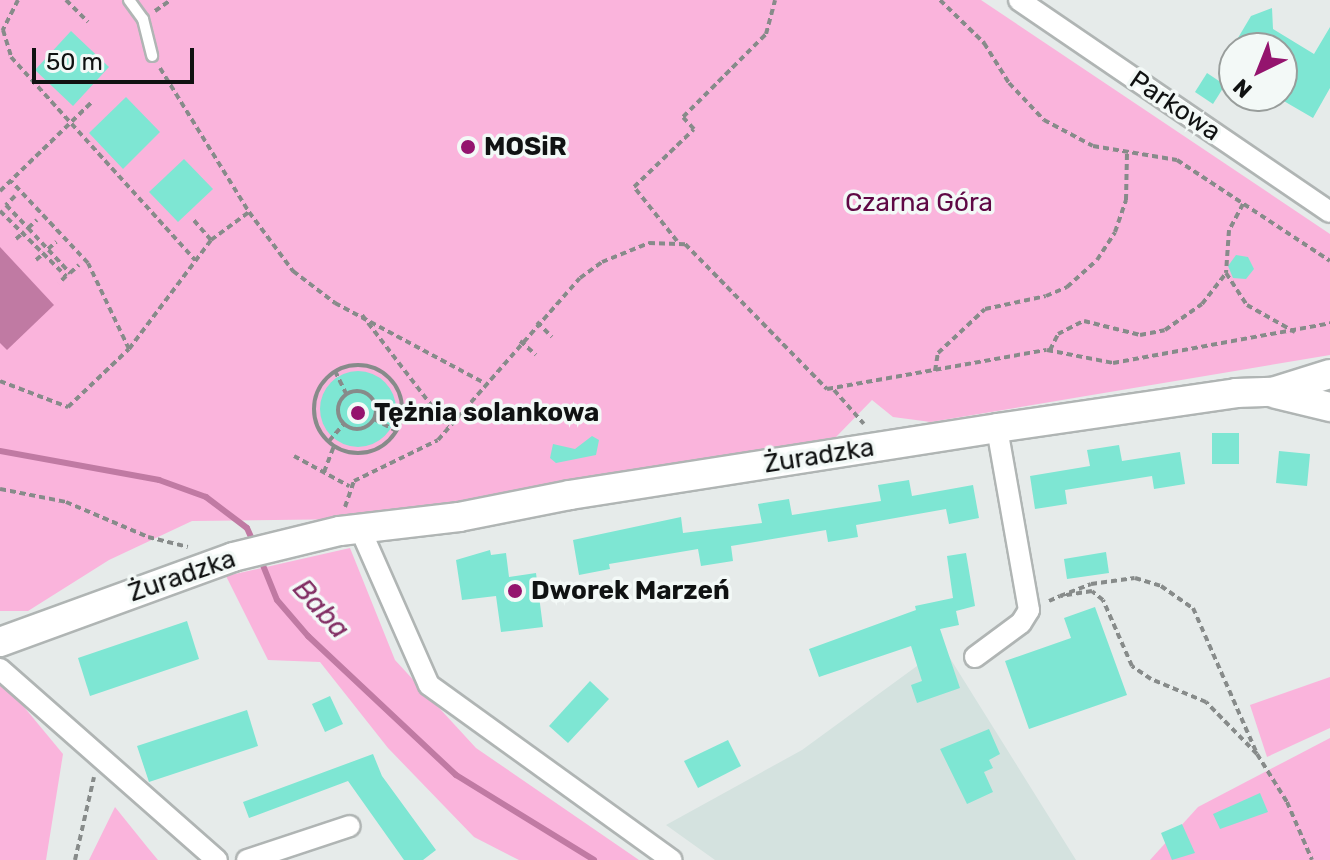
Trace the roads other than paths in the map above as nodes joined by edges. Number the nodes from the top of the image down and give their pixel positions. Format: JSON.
{"nodes":[{"id":1,"x":129,"y":0,"type":"edge"},
{"id":2,"x":1019,"y":0,"type":"edge"},
{"id":3,"x":152,"y":56,"type":"road end"},
{"id":4,"x":1330,"y":212,"type":"edge"},
{"id":5,"x":1330,"y":374,"type":"edge"},
{"id":6,"x":1272,"y":392,"type":"junction"},
{"id":7,"x":1330,"y":407,"type":"edge"},
{"id":8,"x":997,"y":428,"type":"junction"},
{"id":9,"x":358,"y":530,"type":"junction"},
{"id":10,"x":0,"y":642,"type":"edge"},
{"id":11,"x":975,"y":657,"type":"dead end"},
{"id":12,"x":0,"y":669,"type":"edge"},
{"id":13,"x":350,"y":826,"type":"dead end"},
{"id":14,"x":217,"y":860,"type":"edge"},
{"id":15,"x":247,"y":860,"type":"edge"},
{"id":16,"x":672,"y":860,"type":"edge"}],
"edges":[{"from":1,"to":3,"type":"lane"},
{"from":2,"to":4,"type":"street","name":"Parkowa"},
{"from":5,"to":6,"type":"street"},
{"from":6,"to":7,"type":"street"},
{"from":6,"to":8,"type":"street","name":"Żuradzka"},
{"from":8,"to":9,"type":"street","name":"Żuradzka"},
{"from":8,"to":11,"type":"street"},
{"from":9,"to":10,"type":"street","name":"Żuradzka"},
{"from":9,"to":16,"type":"street"},
{"from":12,"to":14,"type":"street"},
{"from":13,"to":15,"type":"street"}]}
